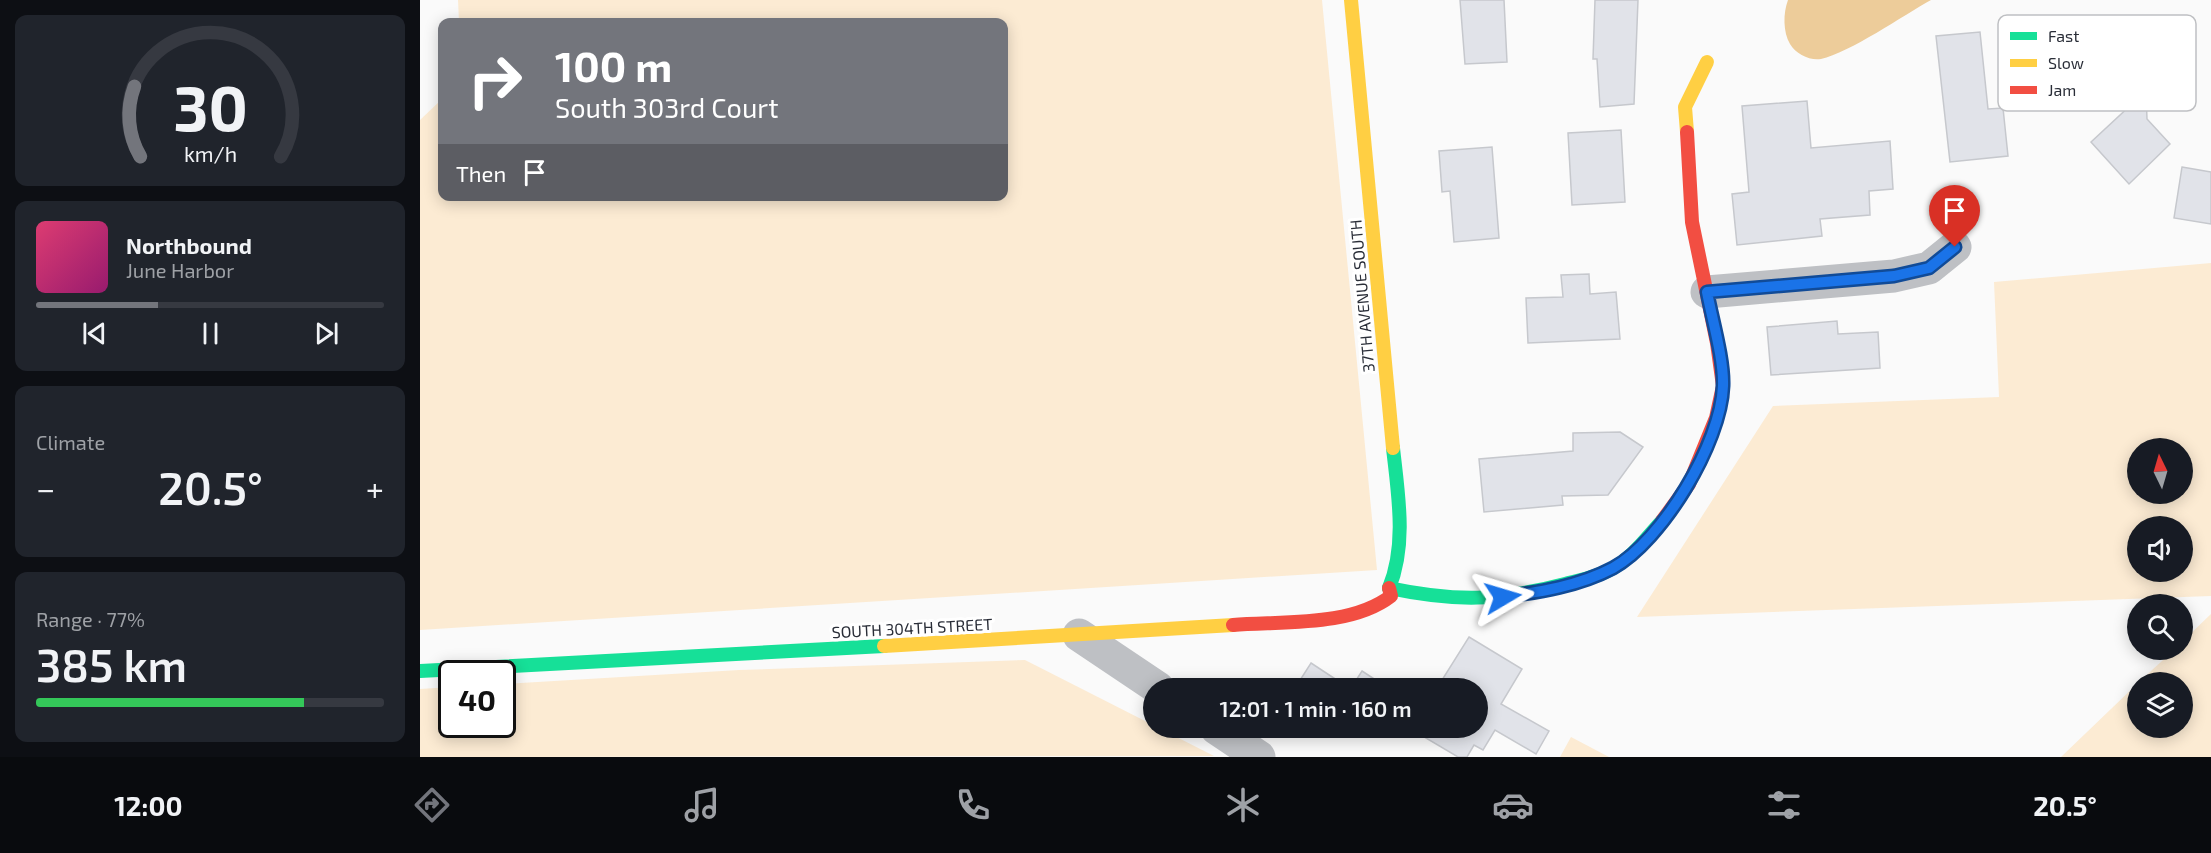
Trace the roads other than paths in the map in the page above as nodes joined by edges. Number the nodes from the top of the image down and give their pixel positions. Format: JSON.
{"nodes":[{"id":1,"x":1351,"y":0,"type":"edge"},
{"id":2,"x":1707,"y":62,"type":"dead end"},
{"id":3,"x":1955,"y":247,"type":"dead end"},
{"id":4,"x":1707,"y":292,"type":"junction"},
{"id":5,"x":1389,"y":588,"type":"junction"},
{"id":6,"x":1078,"y":635,"type":"junction"},
{"id":7,"x":420,"y":671,"type":"edge"},
{"id":8,"x":1143,"y":678,"type":"edge"},
{"id":9,"x":1231,"y":738,"type":"edge"},
{"id":10,"x":1259,"y":757,"type":"edge"}],
"edges":[{"from":1,"to":5,"type":"street","name":"37TH AVENUE SOUTH"},
{"from":2,"to":4,"type":"street"},
{"from":3,"to":4,"type":"street"},
{"from":4,"to":5,"type":"street"},
{"from":5,"to":6,"type":"street","name":"SOUTH 304TH STREET"},
{"from":6,"to":7,"type":"street","name":"SOUTH 304TH STREET"},
{"from":6,"to":8,"type":"street"},
{"from":9,"to":10,"type":"street"}]}
